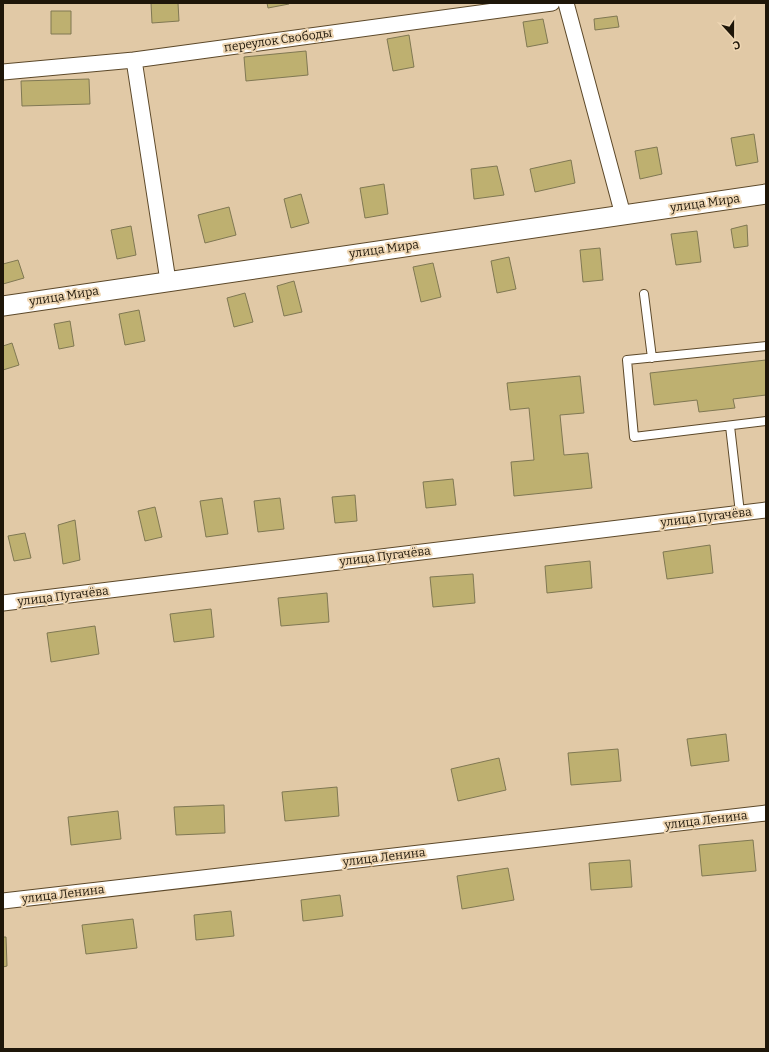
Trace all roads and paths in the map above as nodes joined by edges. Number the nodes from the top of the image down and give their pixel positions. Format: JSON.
{"nodes":[{"id":1,"x":552,"y":3,"type":"edge"},
{"id":2,"x":566,"y":3,"type":"edge"},
{"id":3,"x":134,"y":60,"type":"junction"},
{"id":4,"x":3,"y":72,"type":"edge"},
{"id":5,"x":766,"y":194,"type":"edge"},
{"id":6,"x":623,"y":215,"type":"junction"},
{"id":7,"x":168,"y":281,"type":"junction"},
{"id":8,"x":644,"y":294,"type":"dead end"},
{"id":9,"x":3,"y":306,"type":"edge"},
{"id":10,"x":766,"y":346,"type":"edge"},
{"id":11,"x":652,"y":358,"type":"junction"},
{"id":12,"x":766,"y":421,"type":"edge"},
{"id":13,"x":730,"y":426,"type":"junction"},
{"id":14,"x":766,"y":510,"type":"edge"},
{"id":15,"x":740,"y":513,"type":"junction"},
{"id":16,"x":3,"y":603,"type":"edge"},
{"id":17,"x":766,"y":813,"type":"edge"},
{"id":18,"x":3,"y":901,"type":"edge"}],
"edges":[{"from":1,"to":3,"type":"street","name":"переулок Свободы"},
{"from":2,"to":6,"type":"street"},
{"from":3,"to":4,"type":"street","name":"переулок Свободы"},
{"from":3,"to":7,"type":"street"},
{"from":5,"to":6,"type":"street","name":"улица Мира"},
{"from":6,"to":7,"type":"street","name":"улица Мира"},
{"from":7,"to":9,"type":"street","name":"улица Мира"},
{"from":8,"to":11,"type":"lane"},
{"from":10,"to":11,"type":"lane"},
{"from":11,"to":13,"type":"lane"},
{"from":12,"to":13,"type":"lane"},
{"from":13,"to":15,"type":"lane"},
{"from":14,"to":15,"type":"street","name":"улица Пугачёва"},
{"from":15,"to":16,"type":"street","name":"улица Пугачёва"},
{"from":17,"to":18,"type":"street","name":"улица Ленина"}]}
